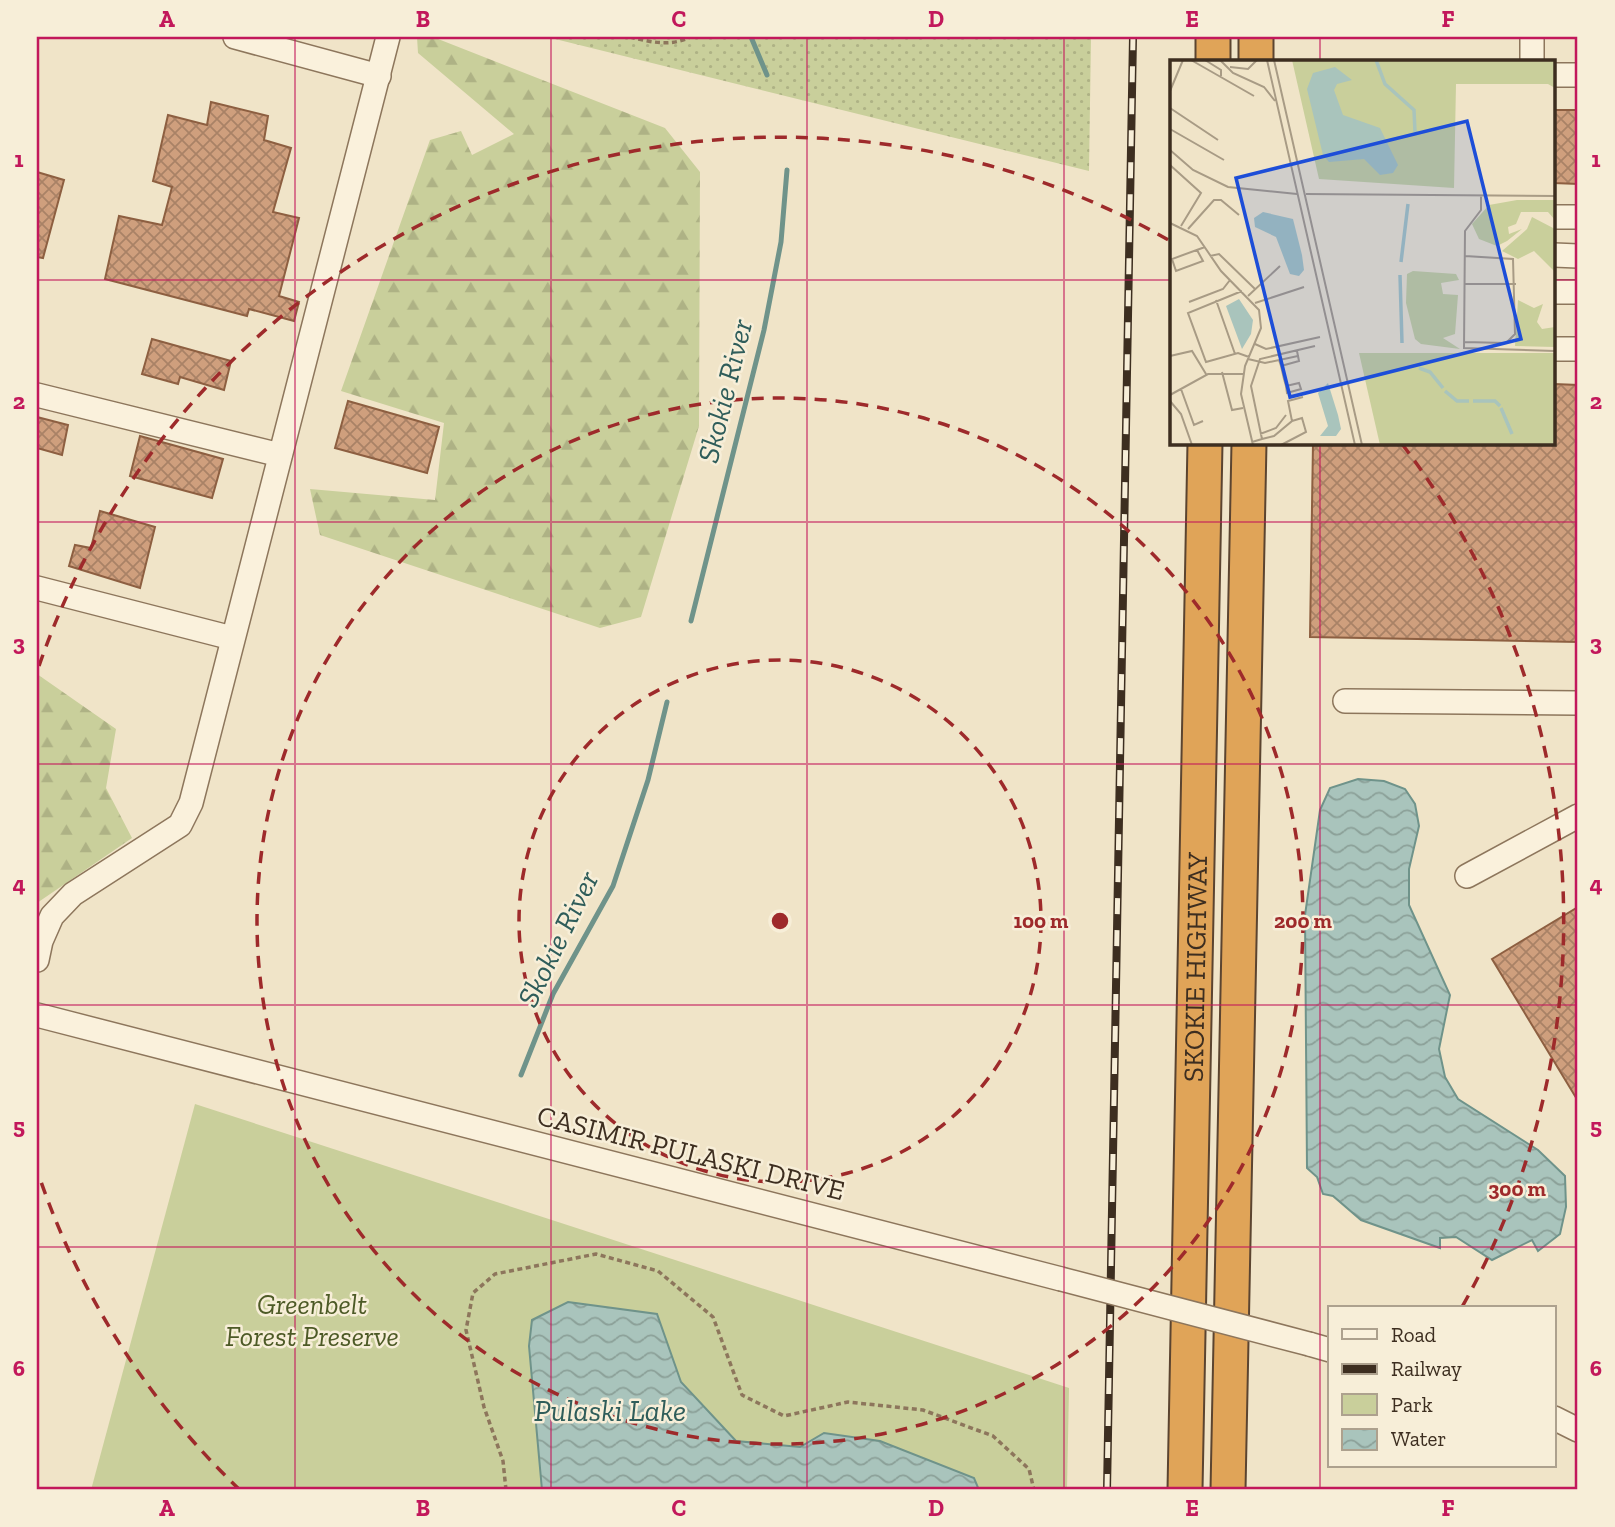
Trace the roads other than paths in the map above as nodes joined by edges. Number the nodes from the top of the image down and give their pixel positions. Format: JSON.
{"nodes":[{"id":1,"x":235,"y":37,"type":"edge"},
{"id":2,"x":388,"y":37,"type":"edge"},
{"id":3,"x":1213,"y":37,"type":"edge"},
{"id":4,"x":1256,"y":37,"type":"edge"},
{"id":5,"x":1532,"y":37,"type":"edge"},
{"id":6,"x":1213,"y":60,"type":"edge"},
{"id":7,"x":1256,"y":60,"type":"edge"},
{"id":8,"x":1532,"y":60,"type":"edge"},
{"id":9,"x":1556,"y":75,"type":"edge"},
{"id":10,"x":1578,"y":75,"type":"edge"},
{"id":11,"x":379,"y":76,"type":"junction"},
{"id":12,"x":1556,"y":216,"type":"edge"},
{"id":13,"x":1578,"y":217,"type":"edge"},
{"id":14,"x":1556,"y":256,"type":"edge"},
{"id":15,"x":1578,"y":256,"type":"edge"},
{"id":16,"x":1556,"y":292,"type":"edge"},
{"id":17,"x":1578,"y":292,"type":"edge"},
{"id":18,"x":1556,"y":349,"type":"edge"},
{"id":19,"x":1578,"y":349,"type":"edge"},
{"id":20,"x":37,"y":395,"type":"edge"},
{"id":21,"x":1205,"y":444,"type":"edge"},
{"id":22,"x":1249,"y":444,"type":"edge"},
{"id":23,"x":280,"y":455,"type":"junction"},
{"id":24,"x":37,"y":588,"type":"edge"},
{"id":25,"x":232,"y":638,"type":"junction"},
{"id":26,"x":1345,"y":701,"type":"dead end"},
{"id":27,"x":1578,"y":703,"type":"edge"},
{"id":28,"x":1578,"y":816,"type":"edge"},
{"id":29,"x":1467,"y":876,"type":"dead end"},
{"id":30,"x":37,"y":960,"type":"edge"},
{"id":31,"x":37,"y":1015,"type":"edge"},
{"id":32,"x":1319,"y":1347,"type":"edge"},
{"id":33,"x":1556,"y":1419,"type":"edge"},
{"id":34,"x":1578,"y":1430,"type":"edge"},
{"id":35,"x":1185,"y":1490,"type":"edge"},
{"id":36,"x":1228,"y":1490,"type":"edge"}],
"edges":[{"from":1,"to":11,"type":"street"},
{"from":2,"to":11,"type":"street"},
{"from":3,"to":6,"type":"highway"},
{"from":4,"to":7,"type":"highway"},
{"from":5,"to":8,"type":"street"},
{"from":9,"to":10,"type":"street"},
{"from":11,"to":23,"type":"street"},
{"from":12,"to":13,"type":"street"},
{"from":14,"to":15,"type":"street"},
{"from":16,"to":17,"type":"street"},
{"from":18,"to":19,"type":"street"},
{"from":20,"to":23,"type":"street"},
{"from":21,"to":35,"type":"highway","name":"SKOKIE HIGHWAY"},
{"from":22,"to":36,"type":"highway","name":"SKOKIE HIGHWAY"},
{"from":23,"to":25,"type":"street"},
{"from":24,"to":25,"type":"street"},
{"from":25,"to":30,"type":"street"},
{"from":26,"to":27,"type":"street"},
{"from":28,"to":29,"type":"street"},
{"from":31,"to":32,"type":"street","name":"CASIMIR PULASKI DRIVE","bridge":true},
{"from":33,"to":34,"type":"street"}]}
